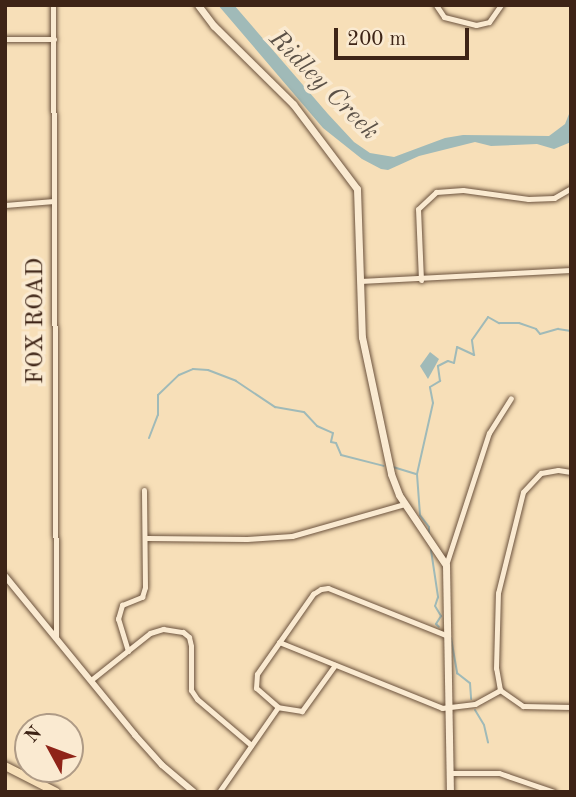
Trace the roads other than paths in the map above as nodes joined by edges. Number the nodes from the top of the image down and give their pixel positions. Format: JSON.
{"nodes":[{"id":1,"x":53,"y":5,"type":"edge"},
{"id":2,"x":198,"y":5,"type":"edge"},
{"id":3,"x":436,"y":5,"type":"edge"},
{"id":4,"x":501,"y":5,"type":"edge"},
{"id":5,"x":5,"y":39,"type":"edge"},
{"id":6,"x":54,"y":39,"type":"junction"},
{"id":7,"x":571,"y":188,"type":"edge"},
{"id":8,"x":54,"y":201,"type":"junction"},
{"id":9,"x":5,"y":205,"type":"edge"},
{"id":10,"x":571,"y":270,"type":"edge"},
{"id":11,"x":421,"y":280,"type":"junction"},
{"id":12,"x":360,"y":282,"type":"junction"},
{"id":13,"x":511,"y":398,"type":"dead end"},
{"id":14,"x":571,"y":472,"type":"edge"},
{"id":15,"x":144,"y":490,"type":"dead end"},
{"id":16,"x":404,"y":504,"type":"junction"},
{"id":17,"x":147,"y":538,"type":"junction"},
{"id":18,"x":446,"y":565,"type":"junction"},
{"id":19,"x":5,"y":576,"type":"edge"},
{"id":20,"x":55,"y":636,"type":"junction"},
{"id":21,"x":448,"y":636,"type":"junction"},
{"id":22,"x":279,"y":642,"type":"junction"},
{"id":23,"x":128,"y":650,"type":"junction"},
{"id":24,"x":335,"y":665,"type":"junction"},
{"id":25,"x":91,"y":680,"type":"junction"},
{"id":26,"x":500,"y":690,"type":"junction"},
{"id":27,"x":278,"y":707,"type":"junction"},
{"id":28,"x":571,"y":707,"type":"edge"},
{"id":29,"x":449,"y":708,"type":"junction"},
{"id":30,"x":251,"y":745,"type":"junction"},
{"id":31,"x":5,"y":766,"type":"edge"},
{"id":32,"x":450,"y":773,"type":"junction"},
{"id":33,"x":56,"y":792,"type":"edge"},
{"id":34,"x":194,"y":792,"type":"edge"},
{"id":35,"x":219,"y":792,"type":"edge"},
{"id":36,"x":450,"y":792,"type":"edge"},
{"id":37,"x":554,"y":792,"type":"edge"}],
"edges":[{"from":1,"to":6,"type":"street","name":"FOX ROAD"},
{"from":2,"to":12,"type":"main road"},
{"from":3,"to":4,"type":"street"},
{"from":5,"to":6,"type":"street"},
{"from":6,"to":8,"type":"street","name":"FOX ROAD"},
{"from":7,"to":11,"type":"street"},
{"from":8,"to":9,"type":"street"},
{"from":8,"to":20,"type":"street","name":"FOX ROAD"},
{"from":10,"to":11,"type":"street"},
{"from":11,"to":12,"type":"street"},
{"from":12,"to":16,"type":"main road"},
{"from":13,"to":18,"type":"street"},
{"from":14,"to":26,"type":"street"},
{"from":15,"to":17,"type":"street"},
{"from":16,"to":17,"type":"street"},
{"from":16,"to":18,"type":"main road"},
{"from":17,"to":23,"type":"street"},
{"from":18,"to":21,"type":"main road"},
{"from":19,"to":20,"type":"street"},
{"from":20,"to":25,"type":"street"},
{"from":21,"to":22,"type":"street"},
{"from":21,"to":29,"type":"main road"},
{"from":22,"to":24,"type":"street"},
{"from":22,"to":27,"type":"street"},
{"from":23,"to":25,"type":"street"},
{"from":23,"to":30,"type":"street"},
{"from":24,"to":27,"type":"street"},
{"from":24,"to":29,"type":"street"},
{"from":25,"to":34,"type":"street"},
{"from":26,"to":28,"type":"street"},
{"from":26,"to":29,"type":"street"},
{"from":27,"to":30,"type":"street"},
{"from":29,"to":32,"type":"main road"},
{"from":30,"to":35,"type":"street"},
{"from":31,"to":33,"type":"main road"},
{"from":32,"to":36,"type":"main road"},
{"from":32,"to":37,"type":"street"}]}
